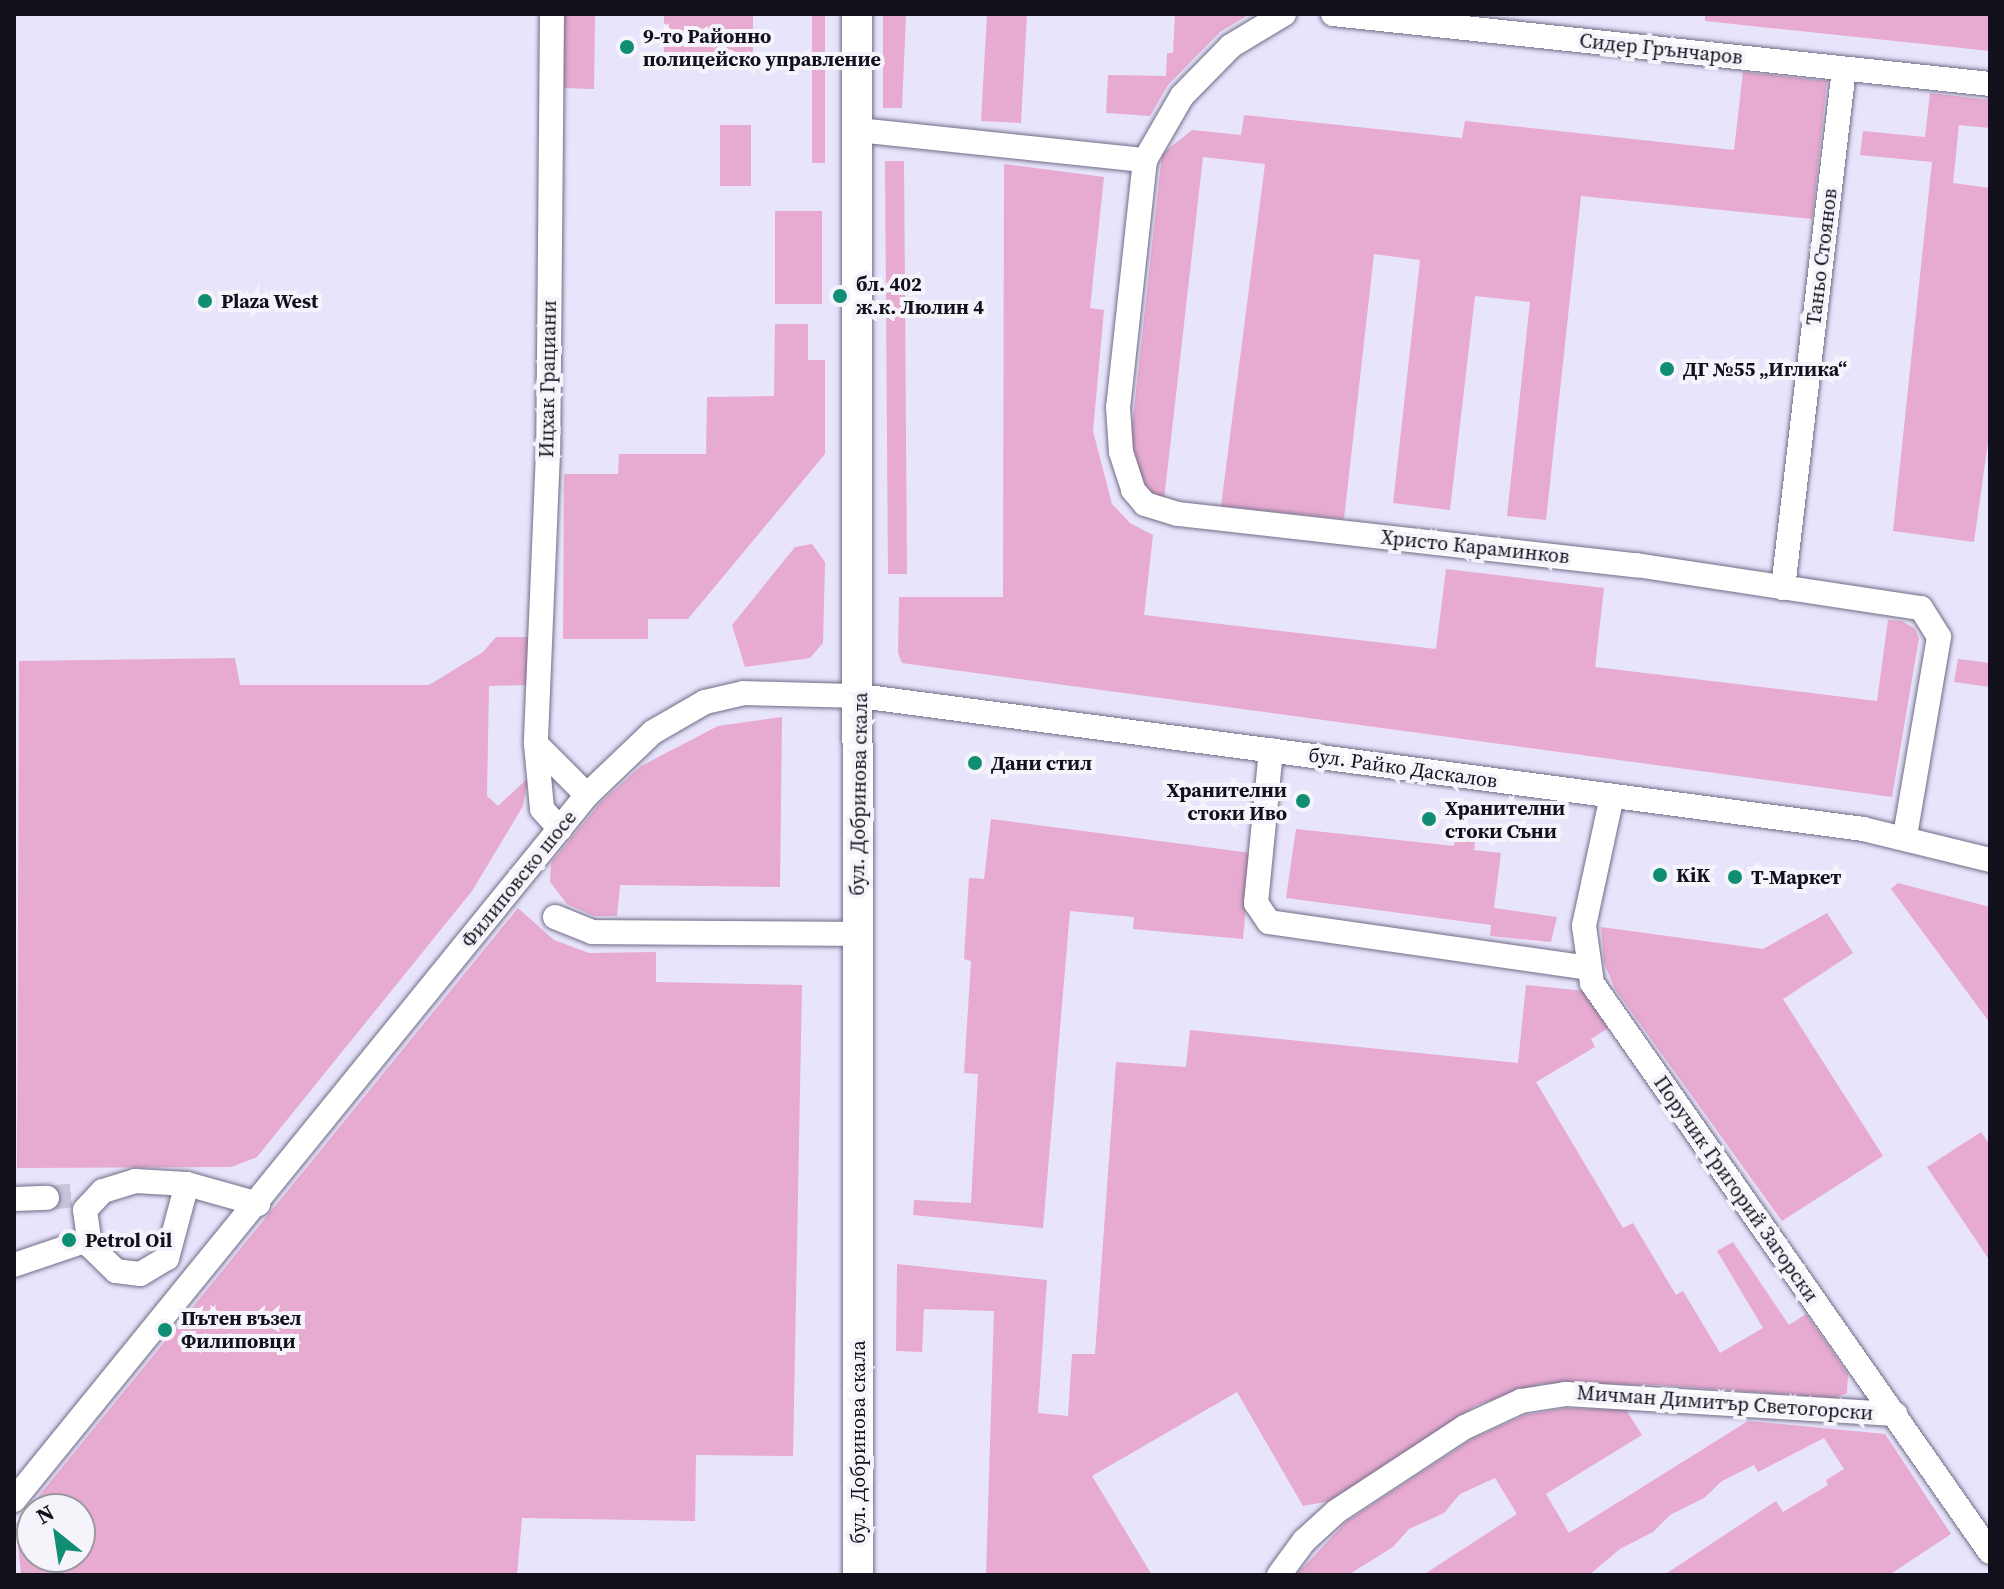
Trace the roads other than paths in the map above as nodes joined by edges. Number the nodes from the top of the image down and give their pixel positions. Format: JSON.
{"nodes":[{"id":1,"x":552,"y":14,"type":"edge"},
{"id":2,"x":857,"y":14,"type":"edge"},
{"id":3,"x":1284,"y":14,"type":"edge"},
{"id":4,"x":1333,"y":14,"type":"edge"},
{"id":5,"x":1844,"y":69,"type":"junction"},
{"id":6,"x":1990,"y":84,"type":"edge"},
{"id":7,"x":858,"y":130,"type":"junction"},
{"id":8,"x":1145,"y":160,"type":"junction"},
{"id":9,"x":1783,"y":588,"type":"junction"},
{"id":10,"x":860,"y":696,"type":"junction"},
{"id":11,"x":536,"y":744,"type":"junction"},
{"id":12,"x":1271,"y":750,"type":"junction"},
{"id":13,"x":587,"y":795,"type":"junction"},
{"id":14,"x":1612,"y":796,"type":"junction"},
{"id":15,"x":560,"y":829,"type":"junction"},
{"id":16,"x":1905,"y":835,"type":"junction"},
{"id":17,"x":1990,"y":860,"type":"edge"},
{"id":18,"x":555,"y":917,"type":"dead end"},
{"id":19,"x":858,"y":934,"type":"junction"},
{"id":20,"x":1587,"y":968,"type":"junction"},
{"id":21,"x":187,"y":1184,"type":"junction"},
{"id":22,"x":47,"y":1198,"type":"tunnel mouth"},
{"id":23,"x":14,"y":1199,"type":"edge"},
{"id":24,"x":258,"y":1204,"type":"junction"},
{"id":25,"x":88,"y":1240,"type":"junction"},
{"id":26,"x":14,"y":1265,"type":"edge"},
{"id":27,"x":1895,"y":1414,"type":"junction"},
{"id":28,"x":14,"y":1500,"type":"edge"},
{"id":29,"x":1990,"y":1552,"type":"edge"},
{"id":30,"x":858,"y":1575,"type":"edge"},
{"id":31,"x":1279,"y":1575,"type":"edge"}],
"edges":[{"from":1,"to":11,"type":"street","name":"Ицхак Грациани"},
{"from":2,"to":7,"type":"main road","name":"бул. Добринова скала"},
{"from":3,"to":8,"type":"street"},
{"from":4,"to":5,"type":"street","name":"Сидер Грънчаров"},
{"from":5,"to":6,"type":"street","name":"Сидер Грънчаров"},
{"from":5,"to":9,"type":"street","name":"Таньо Стоянов"},
{"from":7,"to":8,"type":"street"},
{"from":7,"to":10,"type":"main road","name":"бул. Добринова скала"},
{"from":8,"to":9,"type":"street","name":"Христо Караминков"},
{"from":9,"to":16,"type":"street","name":"Христо Караминков"},
{"from":10,"to":12,"type":"street","name":"бул. Райко Даскалов"},
{"from":10,"to":13,"type":"street","name":"Филиповско шосе"},
{"from":10,"to":19,"type":"main road","name":"бул. Добринова скала"},
{"from":11,"to":13,"type":"street"},
{"from":11,"to":15,"type":"street","name":"Ицхак Грациани"},
{"from":12,"to":14,"type":"street","name":"бул. Райко Даскалов"},
{"from":12,"to":20,"type":"street"},
{"from":13,"to":15,"type":"street","name":"Филиповско шосе"},
{"from":14,"to":16,"type":"street","name":"бул. Райко Даскалов"},
{"from":14,"to":20,"type":"street","name":"Поручик Григорий Загорски"},
{"from":15,"to":24,"type":"street","name":"Филиповско шосе"},
{"from":16,"to":17,"type":"street","name":"бул. Райко Даскалов"},
{"from":18,"to":19,"type":"street"},
{"from":19,"to":30,"type":"main road","name":"бул. Добринова скала"},
{"from":20,"to":27,"type":"street","name":"Поручик Григорий Загорски"},
{"from":21,"to":24,"type":"street"},
{"from":21,"to":25,"type":"street"},
{"from":21,"to":25,"type":"street"},
{"from":22,"to":23,"type":"street"},
{"from":24,"to":28,"type":"street","name":"Филиповско шосе"},
{"from":25,"to":26,"type":"street"},
{"from":27,"to":29,"type":"street","name":"Поручик Григорий Загорски"},
{"from":27,"to":31,"type":"street","name":"Мичман Димитър Светогорски"}]}
